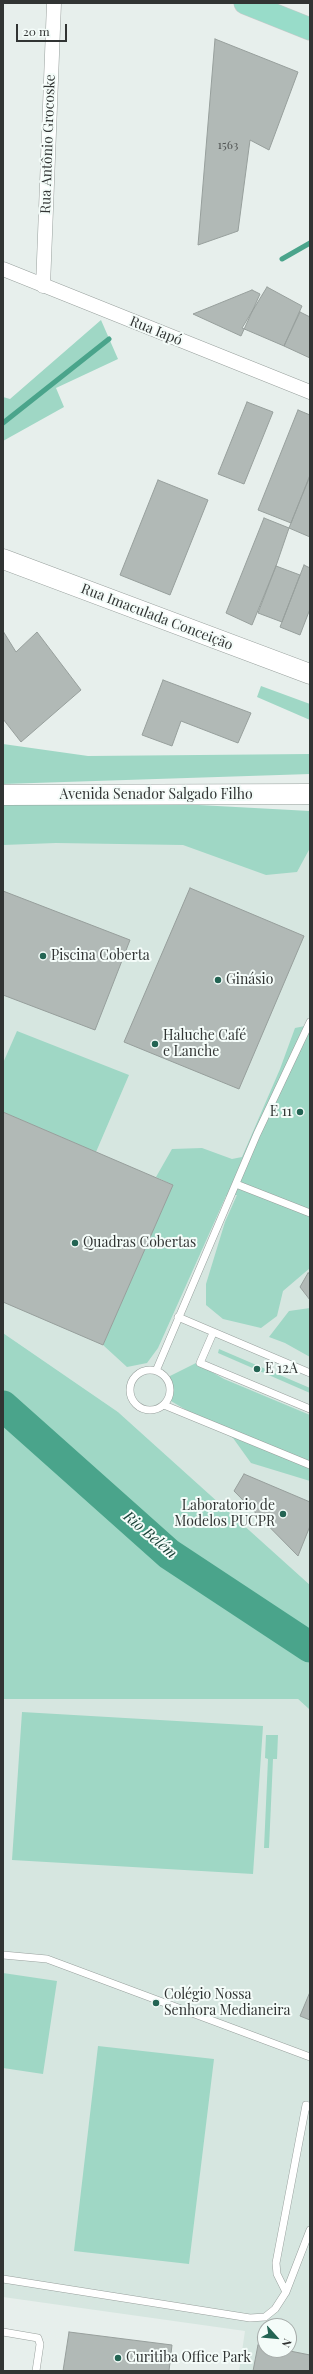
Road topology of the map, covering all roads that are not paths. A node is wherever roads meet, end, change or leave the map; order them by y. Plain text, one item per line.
1 (54, 3) edge
2 (245, 3) edge
3 (310, 30) edge
4 (3, 268) edge
5 (43, 286) junction
6 (310, 392) edge
7 (3, 559) edge
8 (310, 674) edge
9 (310, 794) edge
10 (3, 795) edge
11 (310, 1022) edge
12 (236, 1184) junction
13 (310, 1213) edge
14 (178, 1317) junction
15 (213, 1333) junction
16 (156, 1371) junction
17 (310, 1373) edge
18 (164, 1405) junction
19 (310, 1409) edge
20 (310, 1465) edge
21 (3, 1955) edge
22 (310, 2057) edge
23 (310, 2106) edge
24 (310, 2230) edge
25 (3, 2279) edge
26 (286, 2292) junction
27 (3, 2332) edge
28 (36, 2371) edge

1 - 5 street, Rua Antônio Grocoske
2 - 3 main road
4 - 5 street, Rua Iapó
5 - 6 street, Rua Iapó
7 - 8 main road, Rua Imaculada Conceição
9 - 10 main road, Avenida Senador Salgado Filho
11 - 12 lane
12 - 13 lane
12 - 14 lane
14 - 15 lane
14 - 16 lane
15 - 17 lane
15 - 19 lane
16 - 18 lane
16 - 18 lane
18 - 20 lane
21 - 22 lane
23 - 26 lane
24 - 26 lane
25 - 26 lane
27 - 28 lane

